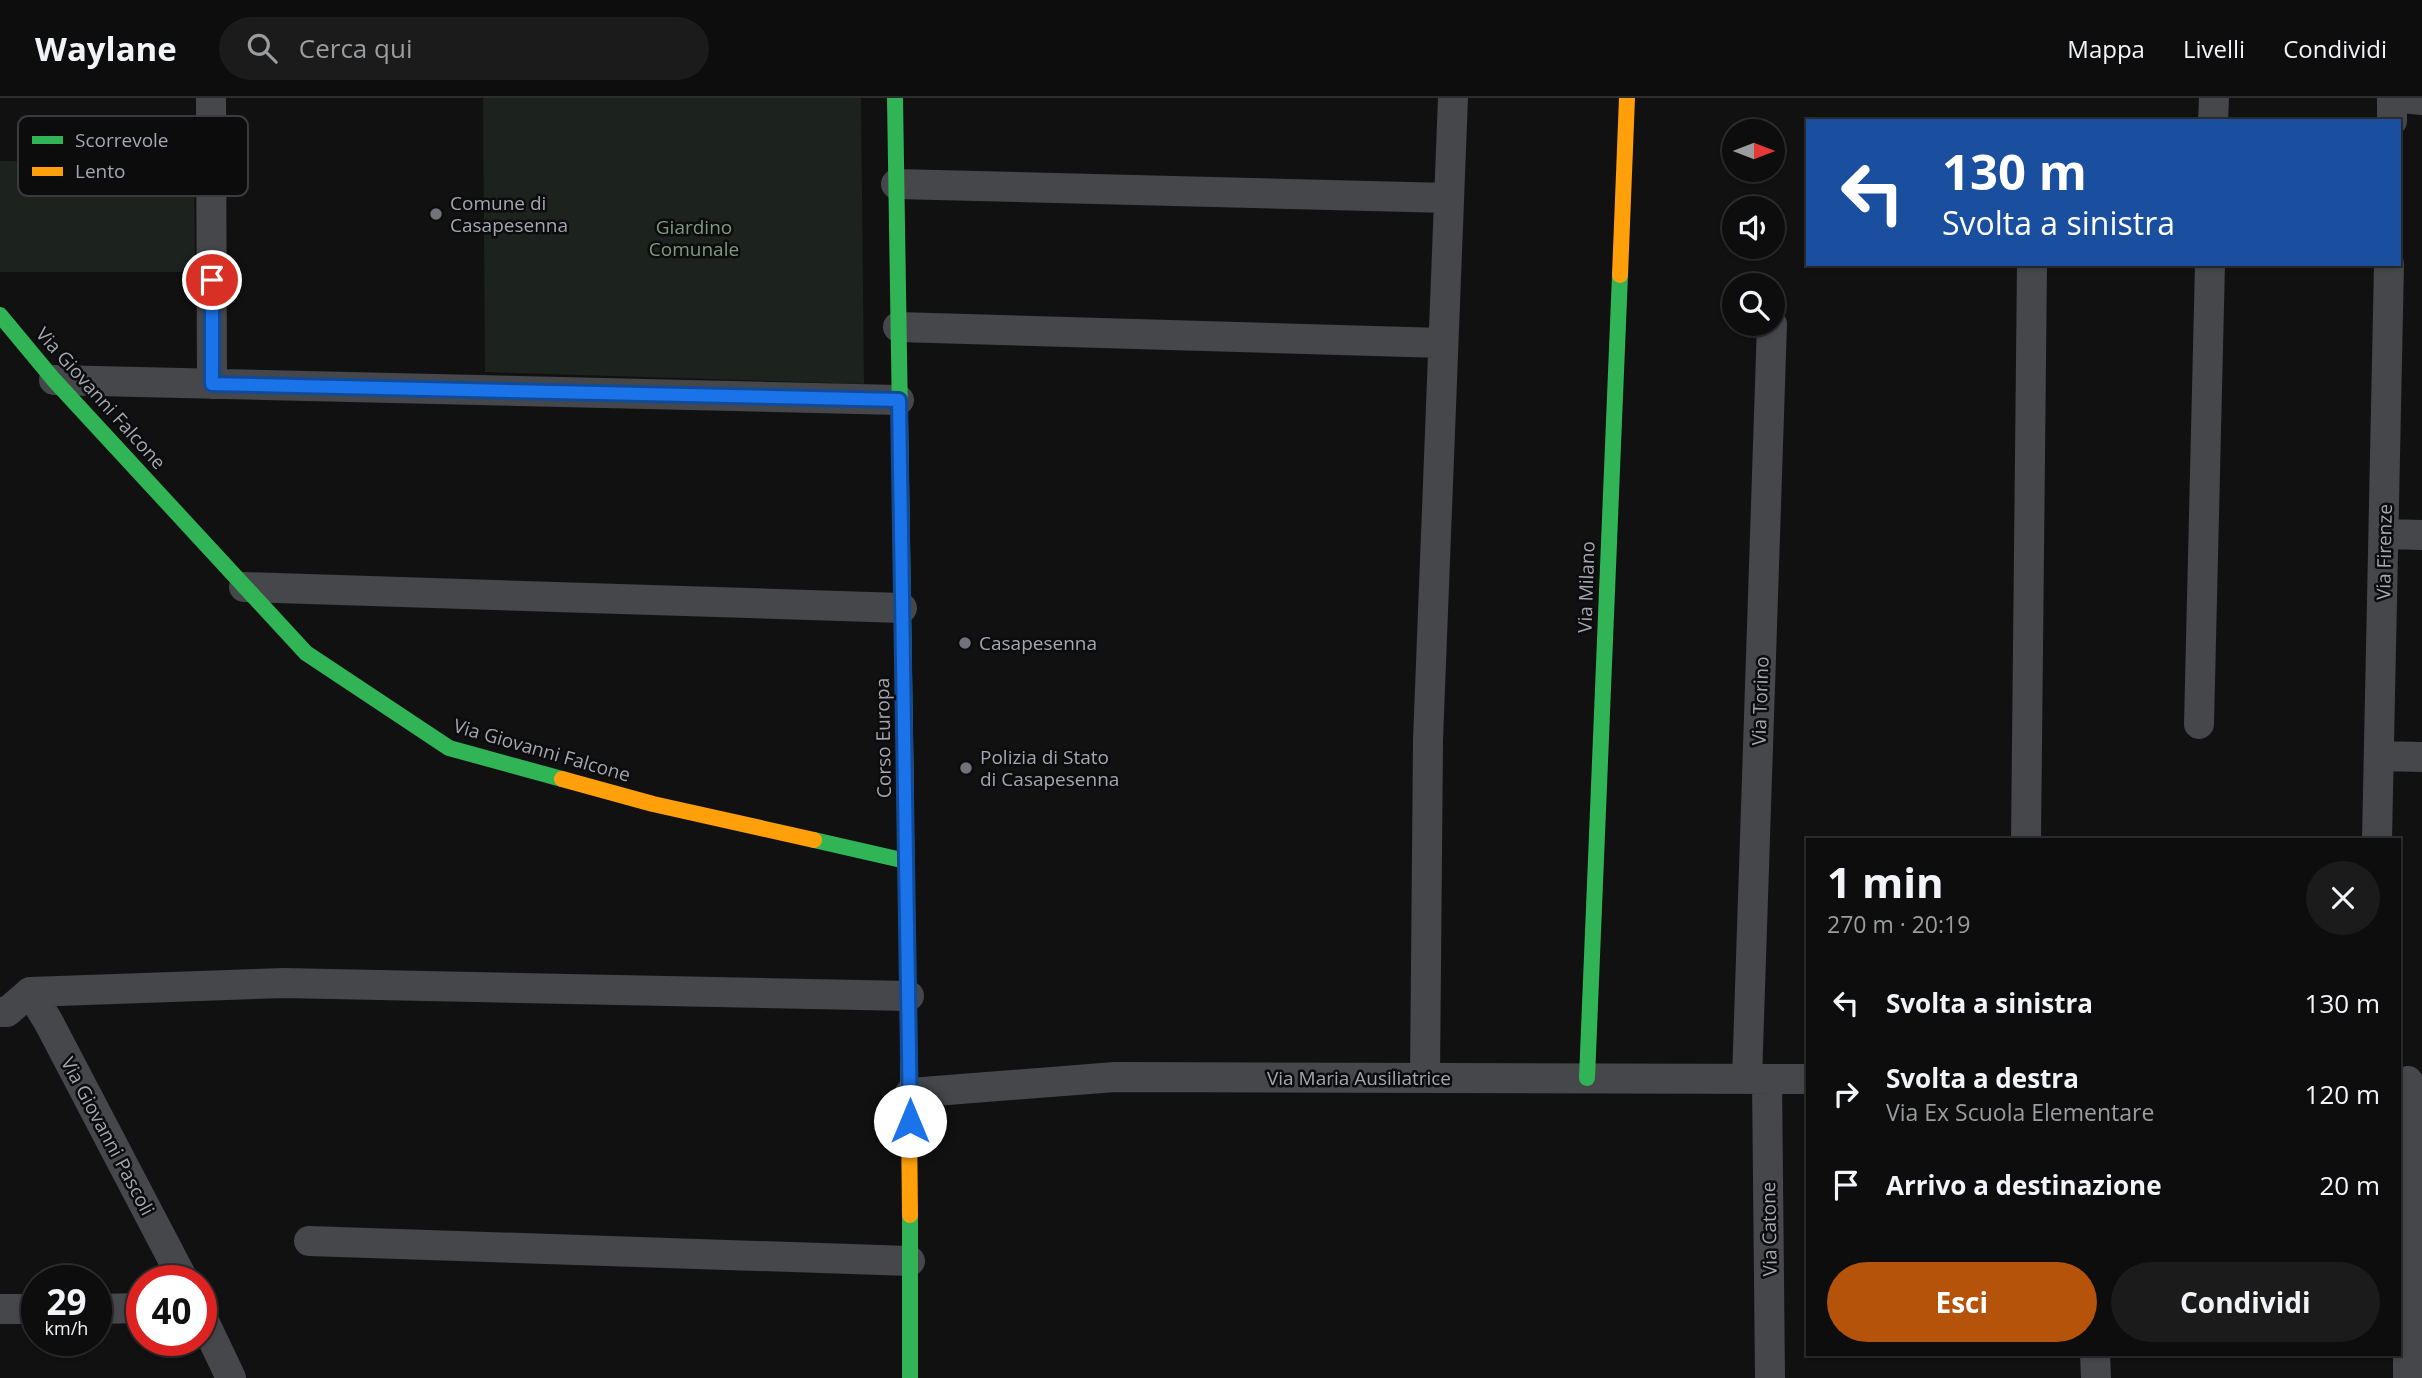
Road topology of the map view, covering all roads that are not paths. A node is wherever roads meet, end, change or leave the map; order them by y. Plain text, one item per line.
1 (211, 98) edge
2 (895, 98) edge
3 (1453, 98) edge
4 (1627, 98) edge
5 (2214, 98) edge
6 (2392, 98) edge
7 (2403, 98) edge
8 (2422, 100) edge
9 (211, 116) edge
10 (2213, 119) edge
11 (2392, 119) edge
12 (896, 184) junction
13 (211, 196) edge
14 (1449, 198) junction
15 (2032, 266) edge
16 (2210, 266) edge
17 (2389, 266) edge
18 (0, 315) edge
19 (898, 327) junction
20 (1772, 336) edge
21 (1443, 344) junction
22 (54, 380) junction
23 (212, 384) junction
24 (899, 400) junction
25 (2385, 534) junction
26 (2422, 536) edge
27 (244, 587) junction
28 (902, 608) junction
29 (2199, 724) dead end
30 (2379, 755) junction
31 (2422, 757) edge
32 (2026, 838) edge
33 (2377, 838) edge
34 (906, 861) junction
35 (30, 992) junction
36 (909, 996) junction
37 (0, 1012) edge
38 (1425, 1077) junction
39 (1587, 1078) junction
40 (1757, 1079) junction
41 (1806, 1079) edge
42 (2410, 1081) edge
43 (910, 1093) junction
44 (309, 1241) dead end
45 (910, 1261) junction
46 (176, 1265) edge
47 (0, 1309) edge
48 (21, 1309) edge
49 (217, 1349) edge
50 (2095, 1356) edge
51 (231, 1378) edge
52 (910, 1378) edge
53 (1770, 1378) edge
54 (2096, 1378) edge
55 (2408, 1378) edge

1 - 9 street
2 - 12 street, Corso Europa
3 - 14 street
4 - 39 street, Via Milano
5 - 10 street
6 - 11 street
7 - 8 street
12 - 14 street
12 - 19 street, Corso Europa
13 - 23 street
14 - 21 street
15 - 32 street
16 - 29 street
17 - 25 street, Via Firenze
18 - 22 street, Via Giovanni Falcone
19 - 21 street
19 - 24 street, Corso Europa
20 - 40 street, Via Torino
21 - 38 street
22 - 23 street
22 - 27 street, Via Giovanni Falcone
23 - 24 street
24 - 28 street, Corso Europa
25 - 26 street
25 - 30 street, Via Firenze
27 - 28 street
27 - 34 street, Via Giovanni Falcone
28 - 34 street, Corso Europa
30 - 31 street
30 - 33 street, Via Firenze
34 - 36 street, Corso Europa
35 - 36 street
35 - 37 street
35 - 46 street, Via Giovanni Pascoli
36 - 43 street, Corso Europa
38 - 39 street, Via Maria Ausiliatrice
38 - 43 street, Via Maria Ausiliatrice
39 - 40 street, Via Maria Ausiliatrice
40 - 41 street, Via Maria Ausiliatrice
40 - 53 street, Via Catone
42 - 55 street
43 - 45 street, Corso Europa
44 - 45 street
45 - 52 street, Corso Europa
47 - 48 street
49 - 51 street
50 - 54 street

